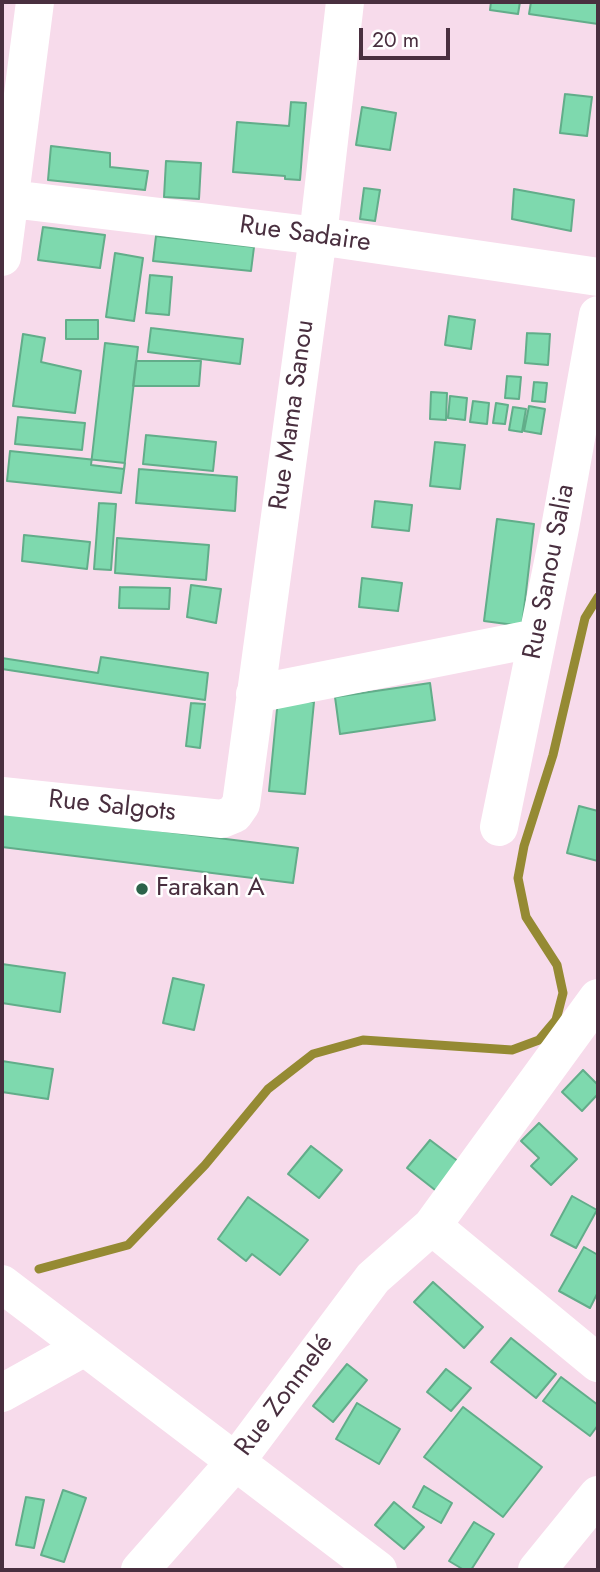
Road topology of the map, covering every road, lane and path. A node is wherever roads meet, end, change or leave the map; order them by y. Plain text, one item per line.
1 (35, 2) edge
2 (345, 2) edge
3 (11, 199) junction
4 (318, 236) junction
5 (3, 245) edge
6 (598, 277) edge
7 (598, 316) edge
8 (537, 638) junction
9 (255, 694) junction
10 (2, 796) edge
11 (222, 819) joint
12 (499, 827) dead end
13 (598, 998) edge
14 (432, 1226) junction
15 (2, 1284) edge
16 (83, 1348) junction
17 (598, 1363) edge
18 (2, 1393) edge
19 (236, 1461) junction
20 (598, 1495) edge
21 (140, 1570) edge
22 (378, 1570) edge
23 (537, 1570) edge

1 - 3 street
2 - 4 street, Rue Mama Sanou
3 - 4 street, Rue Sadaire
3 - 5 street
4 - 6 street, Rue Sadaire
4 - 9 street, Rue Mama Sanou
7 - 8 street, Rue Sanou Salia
8 - 9 street
8 - 12 street, Rue Sanou Salia
9 - 11 street, Rue Mama Sanou
10 - 11 street, Rue Salgots
13 - 14 street, Rue Zonmelé
14 - 17 street
14 - 19 street, Rue Zonmelé
15 - 16 street
16 - 18 street
16 - 19 street
19 - 21 street, Rue Zonmelé
19 - 22 street
20 - 23 street

